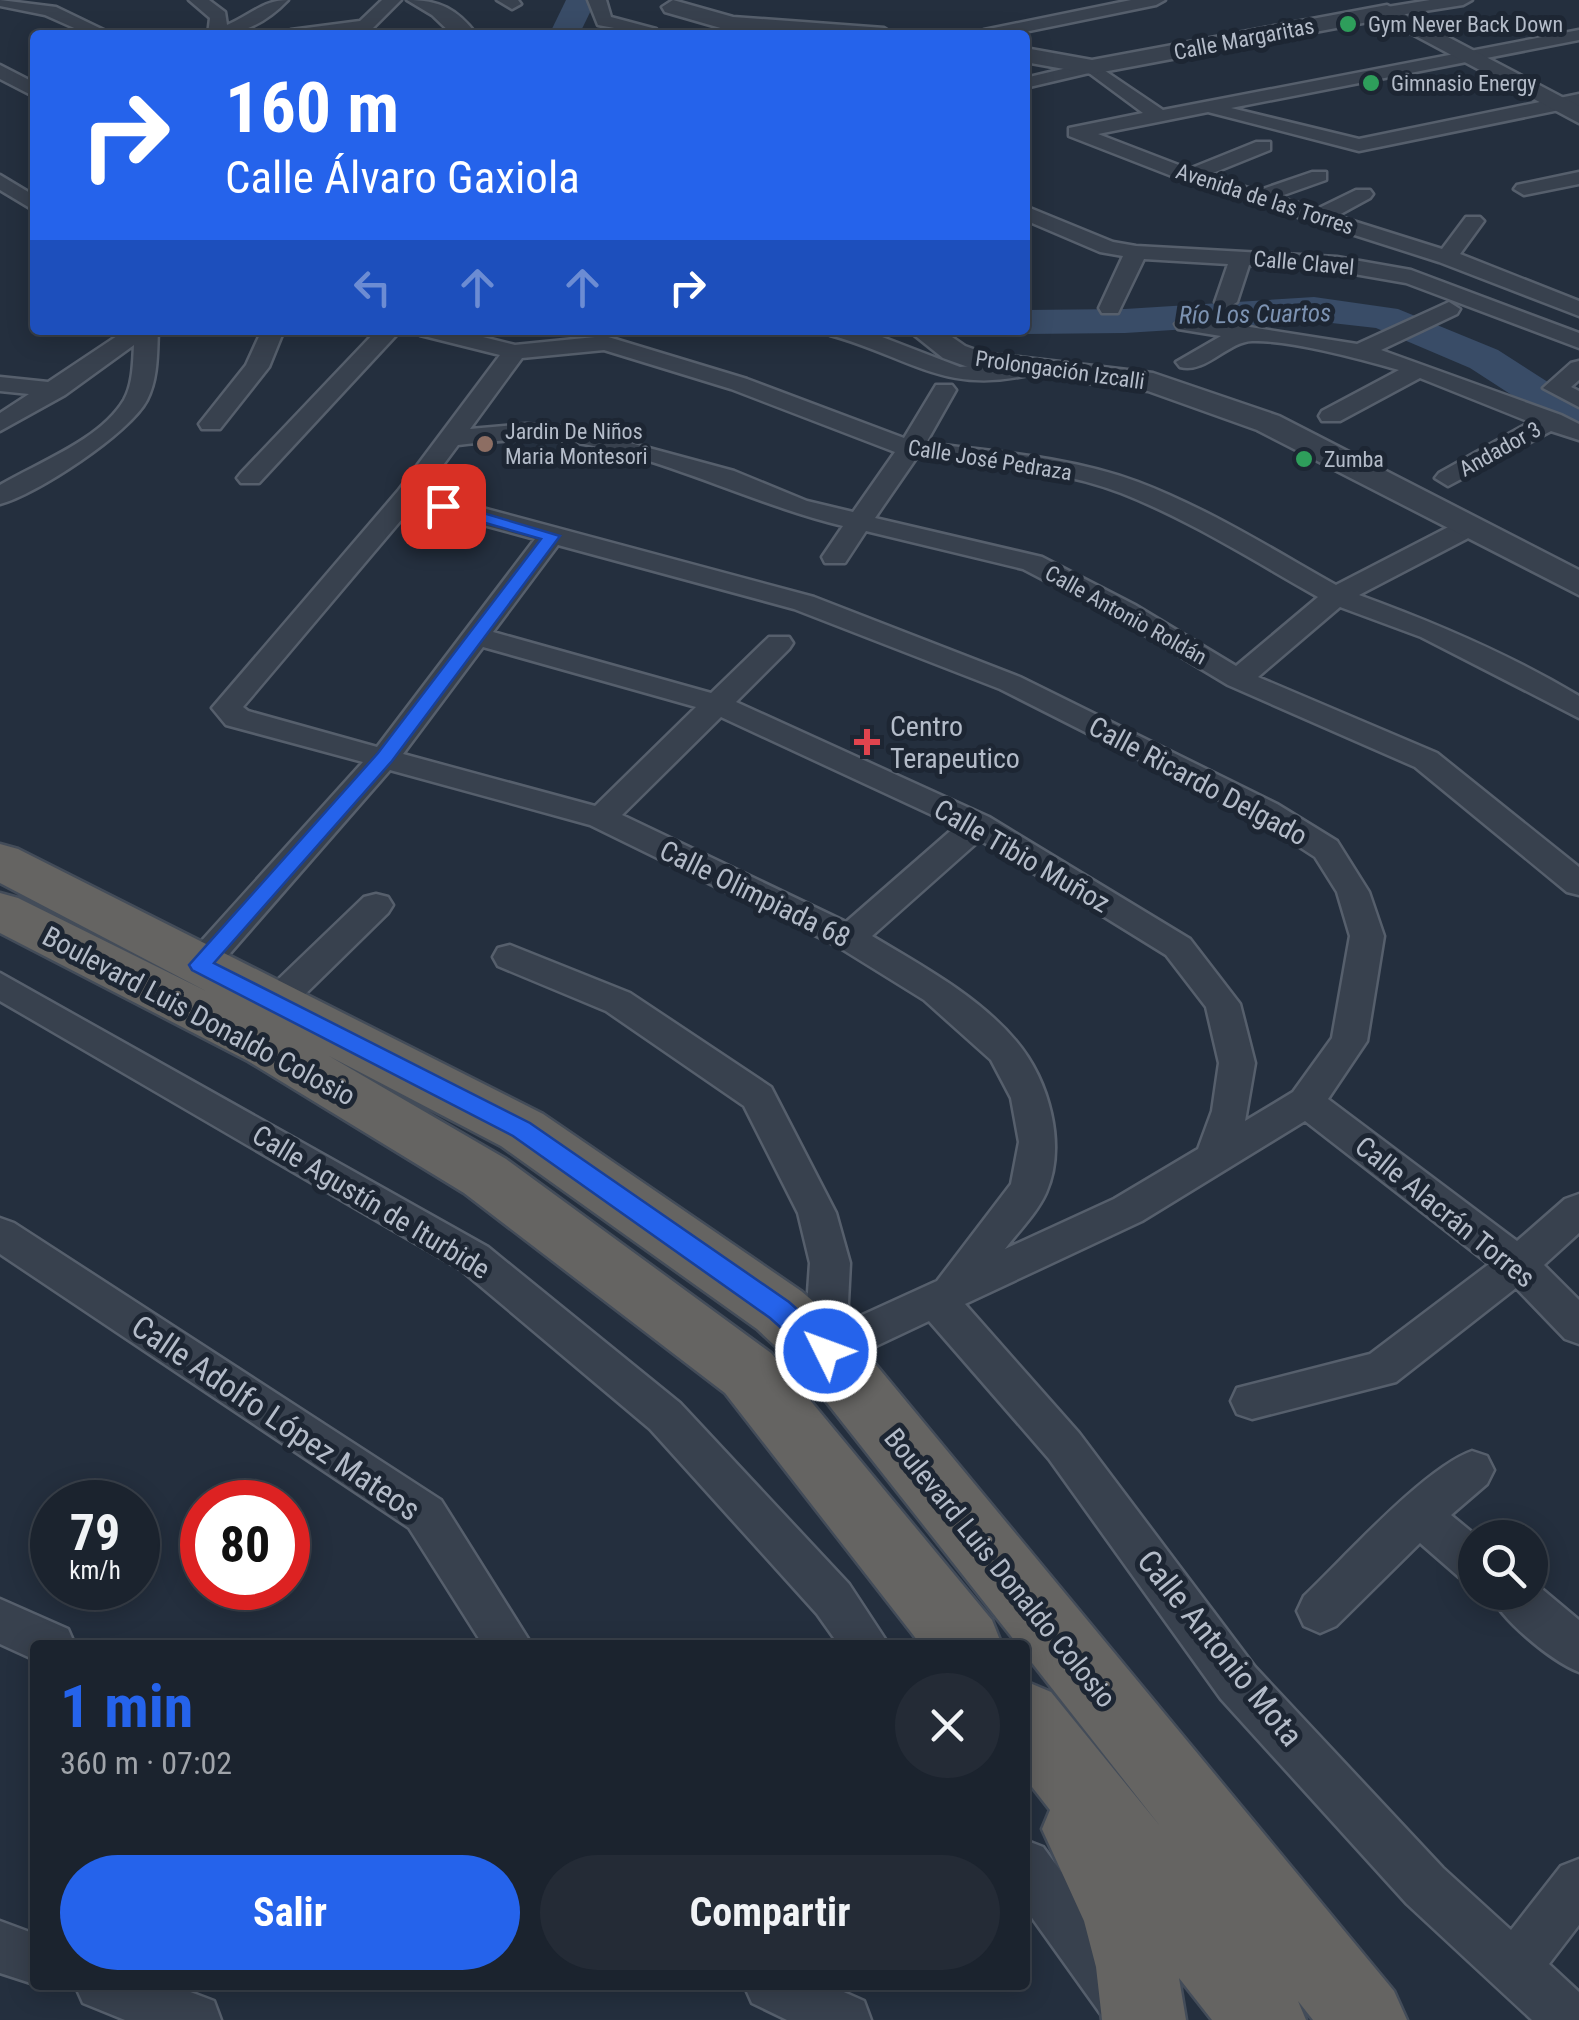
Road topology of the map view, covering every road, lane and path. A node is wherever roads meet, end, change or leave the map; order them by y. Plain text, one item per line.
1 (198, 0) edge
2 (279, 0) edge
3 (392, 0) edge
4 (418, 0) edge
5 (598, 0) edge
6 (1156, 0) edge
7 (1463, 0) edge
8 (0, 1) edge
9 (677, 4) edge
10 (1388, 12) junction
11 (93, 30) edge
12 (218, 30) edge
13 (229, 30) edge
14 (368, 30) edge
15 (461, 30) edge
16 (638, 30) edge
17 (647, 30) edge
18 (802, 30) edge
19 (1009, 30) edge
20 (1579, 35) edge
21 (1036, 56) edge
22 (1468, 56) junction
23 (1092, 67) junction
24 (0, 71) edge
25 (1030, 83) edge
26 (30, 88) edge
27 (1206, 107) junction
28 (1572, 107) edge
29 (1158, 115) junction
30 (1263, 146) dead end
31 (1189, 176) junction
32 (1319, 176) dead end
33 (1579, 178) edge
34 (0, 181) edge
35 (1548, 184) junction
36 (1524, 188) dead end
37 (1363, 194) dead end
38 (1259, 197) junction
39 (30, 202) edge
40 (1579, 203) edge
41 (1030, 214) edge
42 (1320, 216) junction
43 (1473, 220) dead end
44 (1136, 252) junction
45 (1241, 258) junction
46 (1447, 258) junction
47 (1226, 302) dead end
48 (1110, 308) dead end
49 (1579, 309) edge
50 (1441, 312) dead end
51 (1186, 324) dead end
52 (1246, 333) junction
53 (137, 335) edge
54 (144, 335) edge
55 (271, 335) edge
56 (385, 335) edge
57 (448, 335) edge
58 (861, 335) edge
59 (930, 335) edge
60 (1579, 341) edge
61 (1360, 350) junction
62 (515, 352) junction
63 (1188, 362) dead end
64 (1579, 368) edge
65 (1024, 369) junction
66 (1418, 369) junction
67 (0, 384) edge
68 (56, 390) junction
69 (944, 390) dead end
70 (1579, 400) edge
71 (1330, 416) dead end
72 (1552, 420) junction
73 (0, 424) edge
74 (211, 424) dead end
75 (1579, 433) edge
76 (448, 438) junction
77 (910, 449) junction
78 (250, 478) dead end
79 (1448, 478) dead end
80 (0, 496) edge
81 (407, 496) junction
82 (861, 524) junction
83 (1467, 528) junction
84 (551, 536) junction
85 (836, 558) dead end
86 (1579, 584) edge
87 (1336, 596) junction
88 (476, 636) junction
89 (780, 644) dead end
90 (1238, 678) junction
91 (715, 703) junction
92 (1579, 709) edge
93 (385, 757) junction
94 (600, 818) junction
95 (978, 824) junction
96 (0, 861) edge
97 (1579, 884) edge
98 (376, 904) dead end
99 (0, 911) edge
100 (850, 938) junction
101 (510, 957) dead end
102 (200, 965) junction
103 (4, 993) edge
104 (276, 1002) junction
105 (1306, 1102) junction
106 (1214, 1158) junction
107 (1579, 1210) edge
108 (0, 1234) edge
109 (1518, 1264) junction
110 (942, 1294) junction
111 (1579, 1327) edge
112 (826, 1351) junction
113 (1252, 1401) dead end
114 (1472, 1470) dead end
115 (1418, 1515) junction
116 (1458, 1548) edge
117 (1532, 1610) edge
118 (1320, 1611) dead end
119 (0, 1621) edge
120 (41, 1640) edge
121 (506, 1640) edge
122 (862, 1640) edge
123 (962, 1640) edge
124 (1579, 1650) edge
125 (1030, 1728) edge
126 (1030, 1731) edge
127 (1030, 1872) edge
128 (1579, 1884) edge
129 (0, 1947) edge
130 (30, 1958) edge
131 (1512, 1969) junction
132 (115, 1990) edge
133 (781, 1990) edge
134 (195, 2020) edge
135 (845, 2020) edge
136 (1141, 2020) edge
137 (1264, 2020) edge
138 (1365, 2020) edge
139 (1571, 2020) edge

1 - 12 street
2 - 13 street
3 - 14 street
4 - 15 street
5 - 16 street
6 - 19 street
7 - 10 street, Calle Margaritas
8 - 11 street
9 - 17 street
9 - 18 street
10 - 22 street
10 - 23 street, Calle Margaritas
20 - 22 street, Avenida de las Torres
21 - 23 street, Calle Margaritas
22 - 27 street, Avenida de las Torres
22 - 28 street
23 - 25 street
23 - 29 street
24 - 26 street
27 - 28 street
27 - 29 street, Avenida de las Torres
29 - 31 street, Avenida de las Torres
30 - 31 street
31 - 38 street, Avenida de las Torres
32 - 38 street
33 - 35 street
34 - 39 street
35 - 36 street
35 - 40 street
37 - 42 street
38 - 42 street, Avenida de las Torres
41 - 44 street, Calle Clavel
42 - 46 street, Avenida de las Torres
43 - 46 street
44 - 45 street, Calle Clavel
44 - 48 street
45 - 47 street
45 - 60 street, Calle Clavel
46 - 49 street, Avenida de las Torres
50 - 61 street
51 - 52 street
52 - 61 street
52 - 63 street
53 - 68 street
54 - 80 street
55 - 74 street
56 - 78 street
57 - 62 street, Calle José Pedraza
58 - 65 street
59 - 65 street, Prolongación Izcalli
61 - 66 street
62 - 76 street
62 - 77 street, Calle José Pedraza
64 - 70 street
65 - 83 street, Prolongación Izcalli
66 - 71 street
66 - 72 street
67 - 68 street
68 - 73 street
69 - 77 street
72 - 75 street
72 - 79 street, Andador 3
76 - 81 street
76 - 82 street, Calle Antonio Roldán
77 - 82 street
77 - 87 street, Calle José Pedraza
81 - 84 street, Calle Ricardo Delgado
81 - 93 street, Calle Olimpiada 68
82 - 85 street
82 - 90 street, Calle Antonio Roldán
83 - 86 street, Prolongación Izcalli
83 - 87 street
84 - 88 street
84 - 105 street, Calle Ricardo Delgado
87 - 90 street
87 - 92 street, Calle José Pedraza
88 - 91 street, Calle Tibio Muñoz
88 - 93 street
89 - 91 street
90 - 97 street, Calle Antonio Roldán
91 - 94 street
91 - 95 street, Calle Tibio Muñoz
93 - 94 street, Calle Olimpiada 68
93 - 102 street
94 - 100 street, Calle Olimpiada 68
95 - 100 street
95 - 106 street, Calle Tibio Muñoz
96 - 102 highway, Boulevard Luis Donaldo Colosio
98 - 104 street
99 - 123 highway, Boulevard Luis Donaldo Colosio
100 - 110 street, Calle Olimpiada 68
101 - 112 street
102 - 104 highway, Boulevard Luis Donaldo Colosio
103 - 122 street, Calle Agustín de Iturbide
104 - 112 highway, Boulevard Luis Donaldo Colosio
105 - 106 street, Calle Ricardo Delgado
105 - 109 street, Calle Alacrán Torres
106 - 110 street, Calle Ricardo Delgado
107 - 109 street
108 - 121 street, Calle Adolfo López Mateos
109 - 111 street, Calle Alacrán Torres
109 - 113 street
110 - 112 street, Calle Ricardo Delgado
110 - 131 street, Calle Antonio Mota
112 - 138 highway, Boulevard Luis Donaldo Colosio
114 - 115 street
115 - 116 street
115 - 118 street
117 - 124 street
119 - 120 street
125 - 137 highway
126 - 136 highway
127 - 136 street
128 - 131 street
129 - 130 street
131 - 139 street, Calle Antonio Mota
132 - 134 street
133 - 135 street

